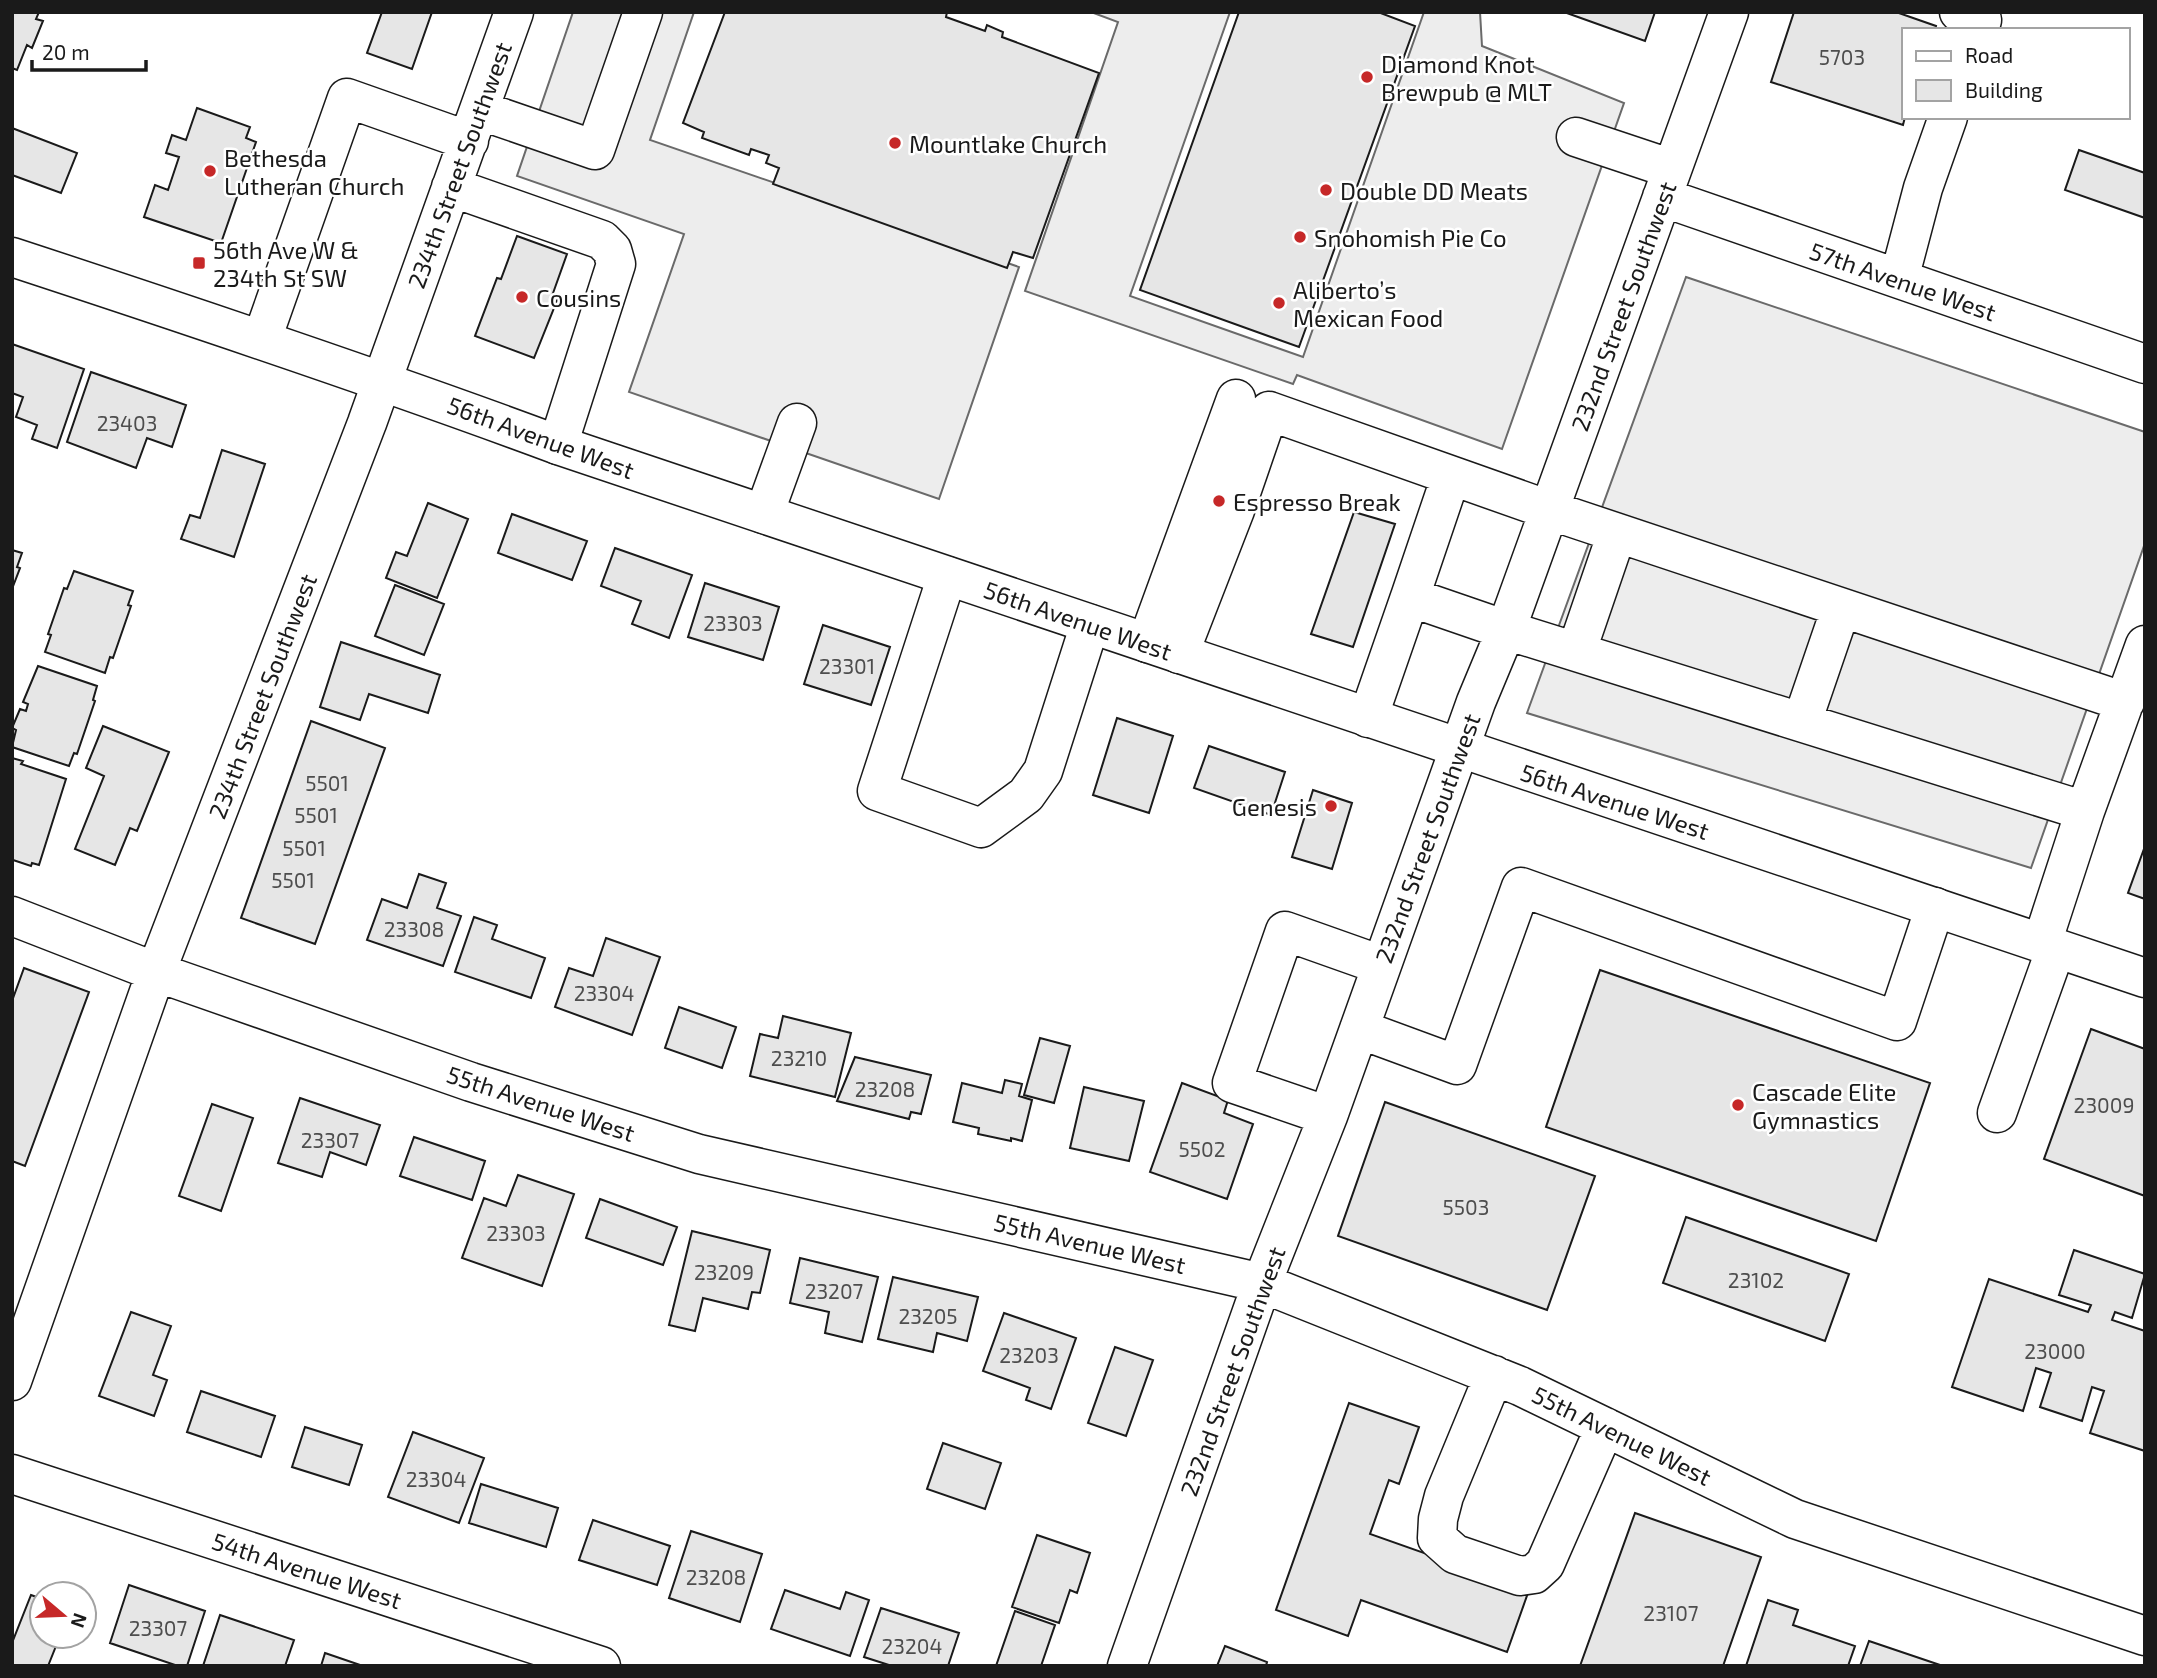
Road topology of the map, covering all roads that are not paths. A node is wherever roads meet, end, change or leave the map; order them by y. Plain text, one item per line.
1 (514, 12) edge
2 (643, 12) edge
3 (1729, 12) edge
4 (1959, 12) edge
5 (1980, 28) edge
6 (1947, 119) edge
7 (474, 125) junction
8 (1576, 136) dead end
9 (1667, 183) junction
10 (451, 187) junction
11 (12, 257) edge
12 (1899, 279) junction
13 (262, 339) junction
14 (2145, 364) edge
15 (382, 380) junction
16 (797, 423) dead end
17 (558, 445) junction
18 (1451, 476) junction
19 (1549, 510) junction
20 (764, 514) junction
21 (1617, 533) junction
22 (947, 576) junction
23 (1410, 597) junction
24 (1842, 608) junction
25 (1090, 624) junction
26 (1506, 630) junction
27 (2145, 645) edge
28 (1163, 649) junction
29 (1577, 650) junction
30 (2125, 702) junction
31 (1368, 718) junction
32 (1802, 722) junction
33 (1460, 749) junction
34 (2085, 811) junction
35 (1935, 907) junction
36 (12, 916) edge
37 (2049, 945) junction
38 (1381, 965) junction
39 (156, 972) junction
40 (2145, 978) edge
41 (1359, 1029) junction
42 (1997, 1113) dead end
43 (1328, 1115) junction
44 (1262, 1283) junction
45 (1493, 1375) junction
46 (12, 1381) edge
47 (1605, 1427) junction
48 (12, 1474) edge
49 (2145, 1636) edge
50 (601, 1666) edge
51 (1127, 1666) edge

1 - 7 street, 234th Street Southwest
2 - 7 street
3 - 9 street, 232nd Street Southwest
4 - 5 street
6 - 12 street
7 - 10 street, 234th Street Southwest
7 - 13 street
8 - 9 street, 57th Avenue West
9 - 12 street, 57th Avenue West
9 - 19 street, 232nd Street Southwest
10 - 15 street, 234th Street Southwest
10 - 17 street
11 - 13 street, 56th Avenue West
12 - 14 street, 57th Avenue West
13 - 15 street, 56th Avenue West
15 - 17 street, 56th Avenue West
15 - 39 street, 234th Street Southwest
16 - 20 street
17 - 20 street, 56th Avenue West
18 - 19 street
18 - 23 street
18 - 28 street
19 - 21 street
19 - 26 street, 232nd Street Southwest
20 - 22 street, 56th Avenue West
21 - 24 street
21 - 29 street
22 - 25 street, 56th Avenue West
22 - 25 street
23 - 26 street
23 - 31 street
24 - 30 street
24 - 32 street
25 - 28 street, 56th Avenue West
26 - 29 street
26 - 33 street, 232nd Street Southwest
27 - 30 street
28 - 31 street, 56th Avenue West
29 - 32 street
30 - 34 street
31 - 33 street, 56th Avenue West
32 - 34 street
33 - 35 street, 56th Avenue West
33 - 38 street, 232nd Street Southwest
34 - 37 street
35 - 37 street, 56th Avenue West
35 - 41 street
36 - 39 street, 55th Avenue West
37 - 40 street, 56th Avenue West
37 - 42 street
38 - 41 street, 232nd Street Southwest
38 - 43 street
39 - 44 street, 55th Avenue West
39 - 46 street, 234th Street Southwest
41 - 43 street, 232nd Street Southwest
43 - 44 street, 232nd Street Southwest
44 - 45 street, 55th Avenue West
44 - 51 street, 232nd Street Southwest
45 - 47 street, 55th Avenue West
45 - 47 street
47 - 49 street, 55th Avenue West
48 - 50 street, 54th Avenue West

